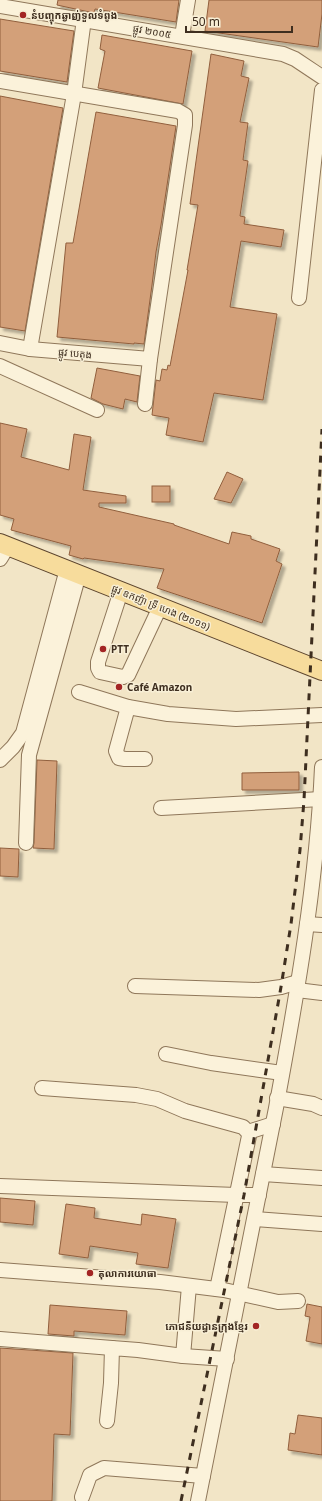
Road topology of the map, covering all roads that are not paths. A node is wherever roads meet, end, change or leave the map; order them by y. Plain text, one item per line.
1 (188, 0) edge
2 (0, 6) edge
3 (84, 19) junction
4 (182, 36) junction
5 (322, 77) edge
6 (0, 81) edge
7 (322, 90) edge
8 (74, 94) junction
9 (299, 298) dead end
10 (0, 343) edge
11 (30, 349) junction
12 (150, 359) junction
13 (0, 366) edge
14 (145, 404) dead end
15 (97, 410) dead end
16 (3, 549) edge
17 (73, 572) junction
18 (121, 591) junction
19 (160, 607) junction
20 (322, 671) edge
21 (79, 692) dead end
22 (128, 707) junction
23 (322, 715) edge
24 (145, 759) dead end
25 (0, 760) edge
26 (322, 767) edge
27 (321, 799) junction
28 (160, 808) dead end
29 (26, 843) dead end
30 (317, 880) edge
31 (307, 924) junction
32 (322, 925) edge
33 (135, 986) dead end
34 (298, 986) junction
35 (322, 993) edge
36 (166, 1054) dead end
37 (282, 1073) junction
38 (42, 1088) dead end
39 (278, 1098) junction
40 (322, 1108) edge
41 (273, 1124) junction
42 (248, 1132) junction
43 (263, 1174) junction
44 (322, 1178) edge
45 (0, 1186) edge
46 (236, 1195) junction
47 (259, 1195) junction
48 (255, 1219) junction
49 (322, 1224) edge
50 (0, 1270) edge
51 (189, 1286) junction
52 (217, 1289) junction
53 (240, 1293) junction
54 (298, 1301) dead end
55 (0, 1338) edge
56 (112, 1348) junction
57 (182, 1356) junction
58 (226, 1359) junction
59 (107, 1420) dead end
60 (203, 1476) junction
61 (82, 1497) dead end
62 (198, 1501) edge

1 - 4 street
2 - 3 street, ផ្លូវ ២០០៥
3 - 4 street, ផ្លូវ ២០០៥
3 - 8 street
4 - 5 street, ផ្លូវ ២០០៥
6 - 8 street
7 - 9 street
8 - 11 street
8 - 12 street
10 - 11 street, ផ្លូវ បេតុង
11 - 12 street, ផ្លូវ បេតុង
12 - 14 street
13 - 15 street
16 - 17 main road, ផ្លូវ ឧកញ៉ា ទ្រី ហេង (២០១១)
17 - 18 main road, ផ្លូវ ឧកញ៉ា ទ្រី ហេង (២០១១)
17 - 25 street
17 - 29 street
18 - 19 main road, ផ្លូវ ឧកញ៉ា ទ្រី ហេង (២០១១)
18 - 19 street
19 - 20 main road, ផ្លូវ ឧកញ៉ា ទ្រី ហេង (២០១១)
21 - 22 street
22 - 23 street
22 - 24 street
26 - 27 street
27 - 28 street
27 - 30 street
30 - 31 street
31 - 32 street
31 - 34 street
33 - 34 street
34 - 35 street
34 - 37 street
36 - 37 street
37 - 39 street
38 - 42 street
39 - 40 street
39 - 41 street
41 - 42 street
41 - 43 street
42 - 46 street
43 - 44 street
43 - 47 street
45 - 46 street
46 - 47 street
46 - 52 street
47 - 48 street
48 - 49 street
48 - 53 street
50 - 51 street
51 - 52 street
51 - 57 street
52 - 53 street
53 - 54 street
53 - 58 street
55 - 56 street
56 - 57 street
56 - 59 street
57 - 58 street
58 - 60 street
60 - 61 street
60 - 62 street

